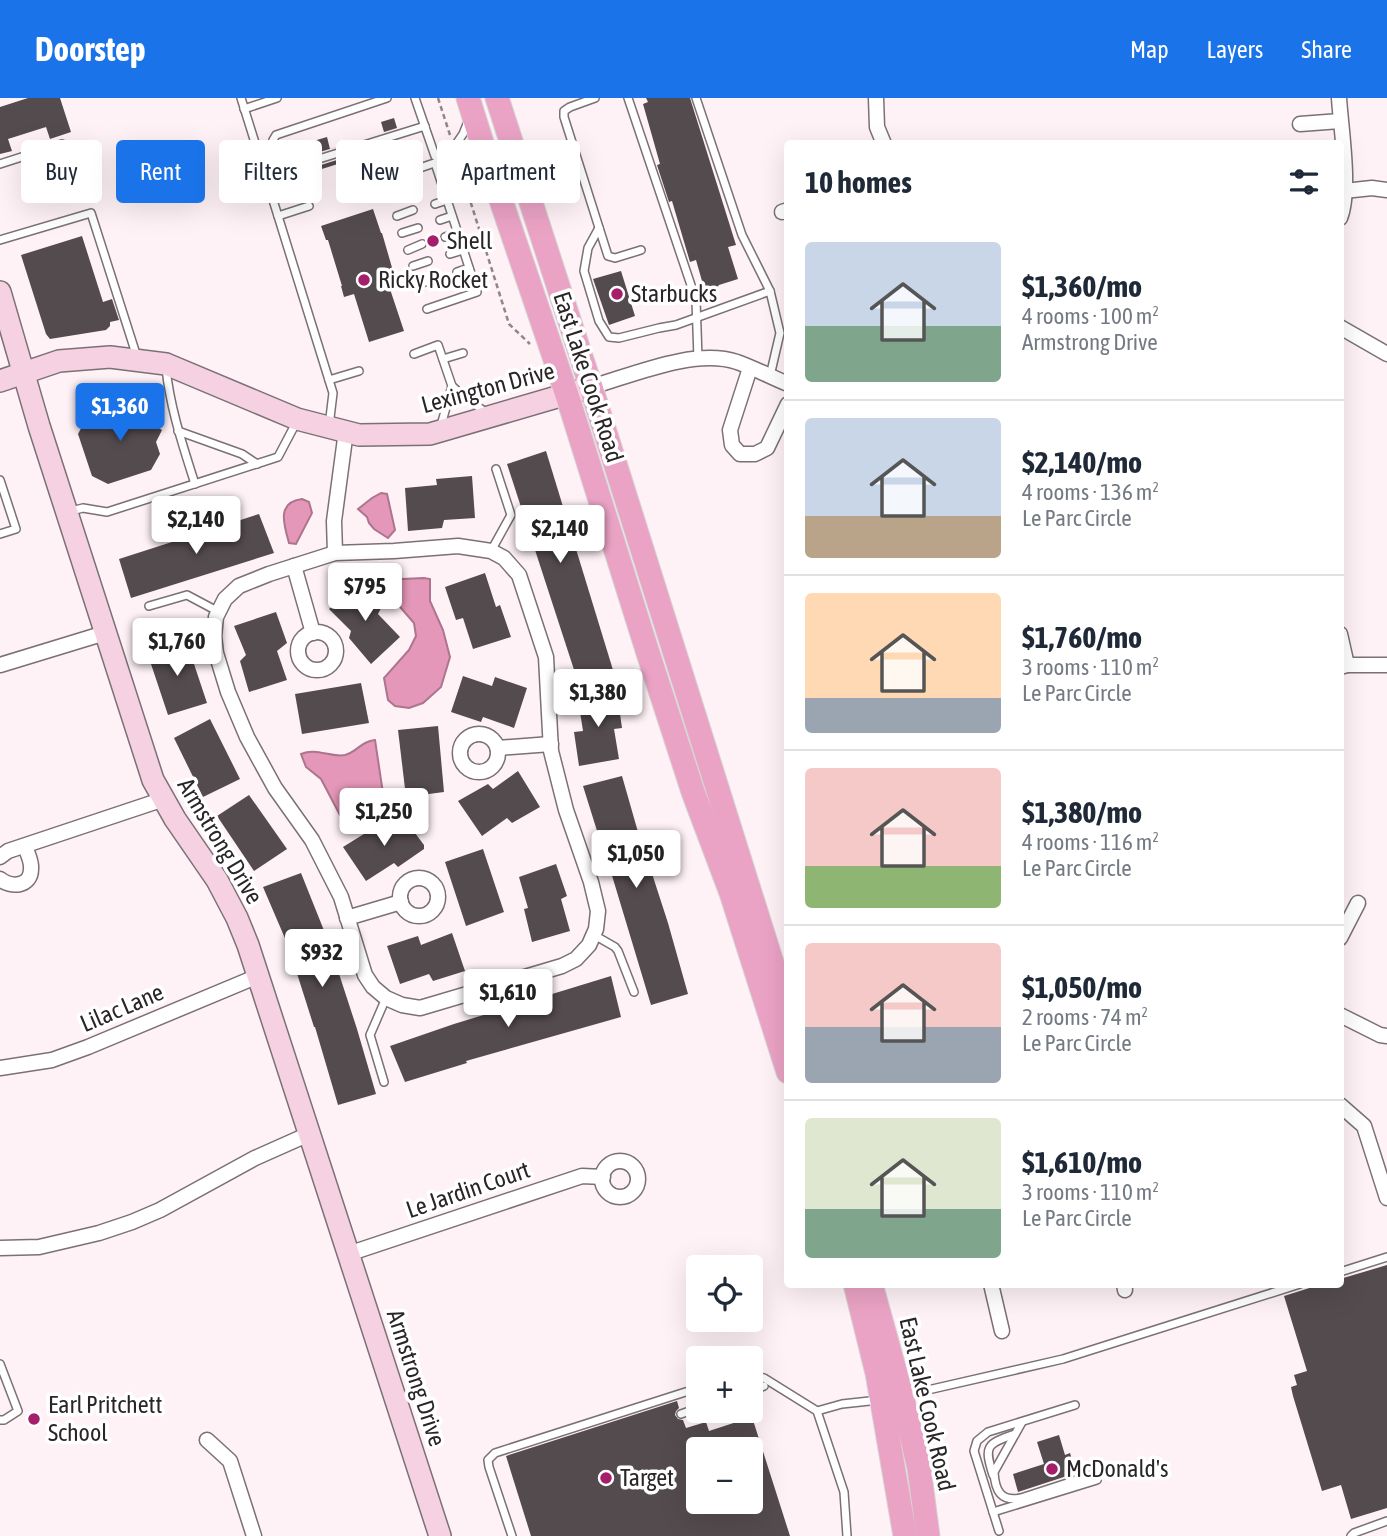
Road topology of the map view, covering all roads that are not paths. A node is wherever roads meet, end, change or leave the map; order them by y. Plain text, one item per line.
1 (241, 98) edge
2 (277, 98) edge
3 (387, 98) edge
4 (415, 98) edge
5 (497, 98) edge
6 (595, 98) edge
7 (628, 98) edge
8 (696, 98) edge
9 (876, 98) edge
10 (1339, 98) edge
11 (264, 100) edge
12 (470, 105) edge
13 (244, 109) junction
14 (1340, 121) junction
15 (1300, 124) dead end
16 (425, 126) junction
17 (254, 140) edge
18 (275, 140) edge
19 (459, 140) edge
20 (481, 140) edge
21 (882, 140) edge
22 (1341, 140) edge
23 (21, 157) edge
24 (322, 158) edge
25 (437, 158) edge
26 (0, 164) edge
27 (1344, 177) edge
28 (1387, 190) edge
29 (1345, 191) junction
30 (1344, 202) edge
31 (274, 203) edge
32 (438, 203) edge
33 (448, 203) edge
34 (502, 203) edge
35 (435, 204) dead end
36 (309, 206) dead end
37 (413, 210) dead end
38 (278, 216) junction
39 (397, 216) dead end
40 (452, 216) junction
41 (440, 220) dead end
42 (418, 228) dead end
43 (599, 228) junction
44 (402, 233) dead end
45 (457, 233) junction
46 (445, 237) dead end
47 (0, 240) edge
48 (422, 244) dead end
49 (408, 250) dead end
50 (463, 250) junction
51 (641, 250) dead end
52 (450, 254) dead end
53 (428, 261) dead end
54 (413, 265) dead end
55 (469, 268) junction
56 (457, 272) dead end
57 (434, 279) dead end
58 (419, 284) dead end
59 (770, 291) junction
60 (0, 292) edge
61 (427, 309) dead end
62 (697, 317) junction
63 (1344, 329) edge
64 (463, 353) dead end
65 (415, 354) dead end
66 (1387, 354) edge
67 (443, 359) junction
68 (698, 359) junction
69 (138, 361) junction
70 (166, 364) junction
71 (750, 368) junction
72 (359, 371) dead end
73 (24, 373) junction
74 (770, 376) junction
75 (329, 380) junction
76 (0, 381) edge
77 (784, 382) edge
78 (452, 386) junction
79 (592, 387) junction
80 (567, 395) junction
81 (784, 412) edge
82 (491, 417) junction
83 (298, 419) junction
84 (338, 429) junction
85 (178, 431) junction
86 (439, 431) junction
87 (257, 464) junction
88 (496, 469) dead end
89 (0, 480) edge
90 (195, 484) junction
91 (66, 512) junction
92 (0, 534) edge
93 (491, 551) junction
94 (335, 552) junction
95 (294, 566) junction
96 (149, 606) dead end
97 (219, 612) junction
98 (105, 633) junction
99 (313, 633) dead end
100 (0, 665) edge
101 (1387, 665) edge
102 (1344, 666) edge
103 (551, 744) junction
104 (498, 748) dead end
105 (164, 799) junction
106 (25, 846) junction
107 (0, 857) edge
108 (0, 879) edge
109 (401, 902) dead end
110 (1358, 903) dead end
111 (347, 918) junction
112 (1344, 930) edge
113 (594, 935) junction
114 (258, 976) junction
115 (634, 992) dead end
116 (386, 998) junction
117 (784, 1000) edge
118 (1344, 1017) edge
119 (1387, 1036) edge
120 (784, 1059) edge
121 (0, 1068) edge
122 (384, 1082) dead end
123 (1344, 1108) edge
124 (309, 1134) junction
125 (603, 1177) dead end
126 (1387, 1198) edge
127 (0, 1248) edge
128 (348, 1254) junction
129 (1387, 1257) edge
130 (1344, 1271) edge
131 (856, 1288) edge
132 (872, 1288) edge
133 (991, 1288) edge
134 (1287, 1288) edge
135 (1002, 1331) dead end
136 (0, 1364) edge
137 (763, 1378) edge
138 (686, 1392) edge
139 (892, 1398) junction
140 (1076, 1405) dead end
141 (817, 1411) junction
142 (686, 1412) edge
143 (681, 1413) dead end
144 (0, 1420) edge
145 (1023, 1421) junction
146 (1016, 1434) junction
147 (207, 1440) dead end
148 (994, 1481) junction
149 (993, 1512) junction
150 (1387, 1521) edge
151 (999, 1531) dead end
152 (254, 1536) edge
153 (440, 1536) edge
154 (512, 1536) edge
155 (847, 1536) edge
156 (905, 1536) edge
157 (928, 1536) edge
158 (1351, 1536) edge

1 - 13 lane
2 - 11 lane
3 - 18 lane
4 - 16 lane
5 - 79 main road, East Lake Cook Road
6 - 43 lane
7 - 62 lane
8 - 59 lane
9 - 21 street
10 - 14 street
11 - 13 lane
12 - 19 lane
12 - 20 main road, East Lake Cook Road
13 - 17 lane
14 - 15 street
14 - 22 street
16 - 24 lane
16 - 25 lane
23 - 26 lane
27 - 29 street
28 - 29 street
29 - 30 street
31 - 38 lane
32 - 35 lane
33 - 40 lane
34 - 80 main road, East Lake Cook Road
36 - 38 lane
37 - 39 lane
38 - 75 lane
40 - 41 lane
40 - 45 lane
42 - 44 lane
43 - 51 lane
43 - 62 lane
45 - 46 lane
45 - 50 lane
47 - 69 lane
48 - 49 lane
50 - 52 lane
50 - 55 lane
53 - 54 lane
55 - 56 lane
55 - 61 lane
57 - 58 lane
59 - 62 lane
59 - 74 lane
60 - 73 street, Armstrong Drive
62 - 68 lane
63 - 66 street
64 - 67 lane
65 - 67 lane
67 - 78 lane
68 - 71 street, Lexington Drive
68 - 79 street, Lexington Drive
69 - 70 street, Lexington Drive
69 - 73 street, Lexington Drive
70 - 83 street, Lexington Drive
70 - 85 lane
71 - 74 street, Lexington Drive
71 - 81 street
72 - 75 lane
73 - 76 street, Lexington Drive
73 - 91 street, Armstrong Drive
74 - 77 street, Lexington Drive
75 - 84 lane
78 - 82 lane
78 - 86 lane
79 - 80 street, Lexington Drive
79 - 117 main road, East Lake Cook Road
80 - 82 street, Lexington Drive
80 - 120 main road, East Lake Cook Road
82 - 86 street, Lexington Drive
83 - 84 street, Lexington Drive
83 - 87 lane
84 - 86 street, Lexington Drive
84 - 94 street
85 - 87 lane
85 - 90 lane
87 - 90 lane
88 - 93 lane
89 - 92 lane
90 - 91 lane
91 - 98 street, Armstrong Drive
93 - 94 street
93 - 103 street
94 - 95 street
95 - 97 street
95 - 99 street
96 - 97 lane
97 - 111 street
98 - 100 street
98 - 105 street, Armstrong Drive
101 - 102 street
103 - 104 street
103 - 113 street
105 - 106 street
105 - 114 street, Armstrong Drive
106 - 107 street
106 - 108 street
109 - 111 street
110 - 112 street
111 - 116 street
113 - 115 lane
113 - 116 street
114 - 121 street, Lilac Lane
114 - 124 street, Armstrong Drive
116 - 122 lane
118 - 119 street
123 - 126 street
124 - 127 street
124 - 128 street, Armstrong Drive
125 - 128 street, Le Jardin Court
128 - 153 street, Armstrong Drive
129 - 130 lane
131 - 139 main road, East Lake Cook Road
132 - 139 main road, East Lake Cook Road
133 - 135 street
134 - 139 lane
136 - 144 lane
137 - 141 lane
138 - 154 lane
139 - 141 lane
139 - 156 main road, East Lake Cook Road
139 - 157 main road, East Lake Cook Road
140 - 145 lane
141 - 155 lane
142 - 143 lane
145 - 146 lane
145 - 149 lane
146 - 148 lane
146 - 148 lane
147 - 152 street
148 - 149 lane
149 - 151 lane
150 - 158 lane

